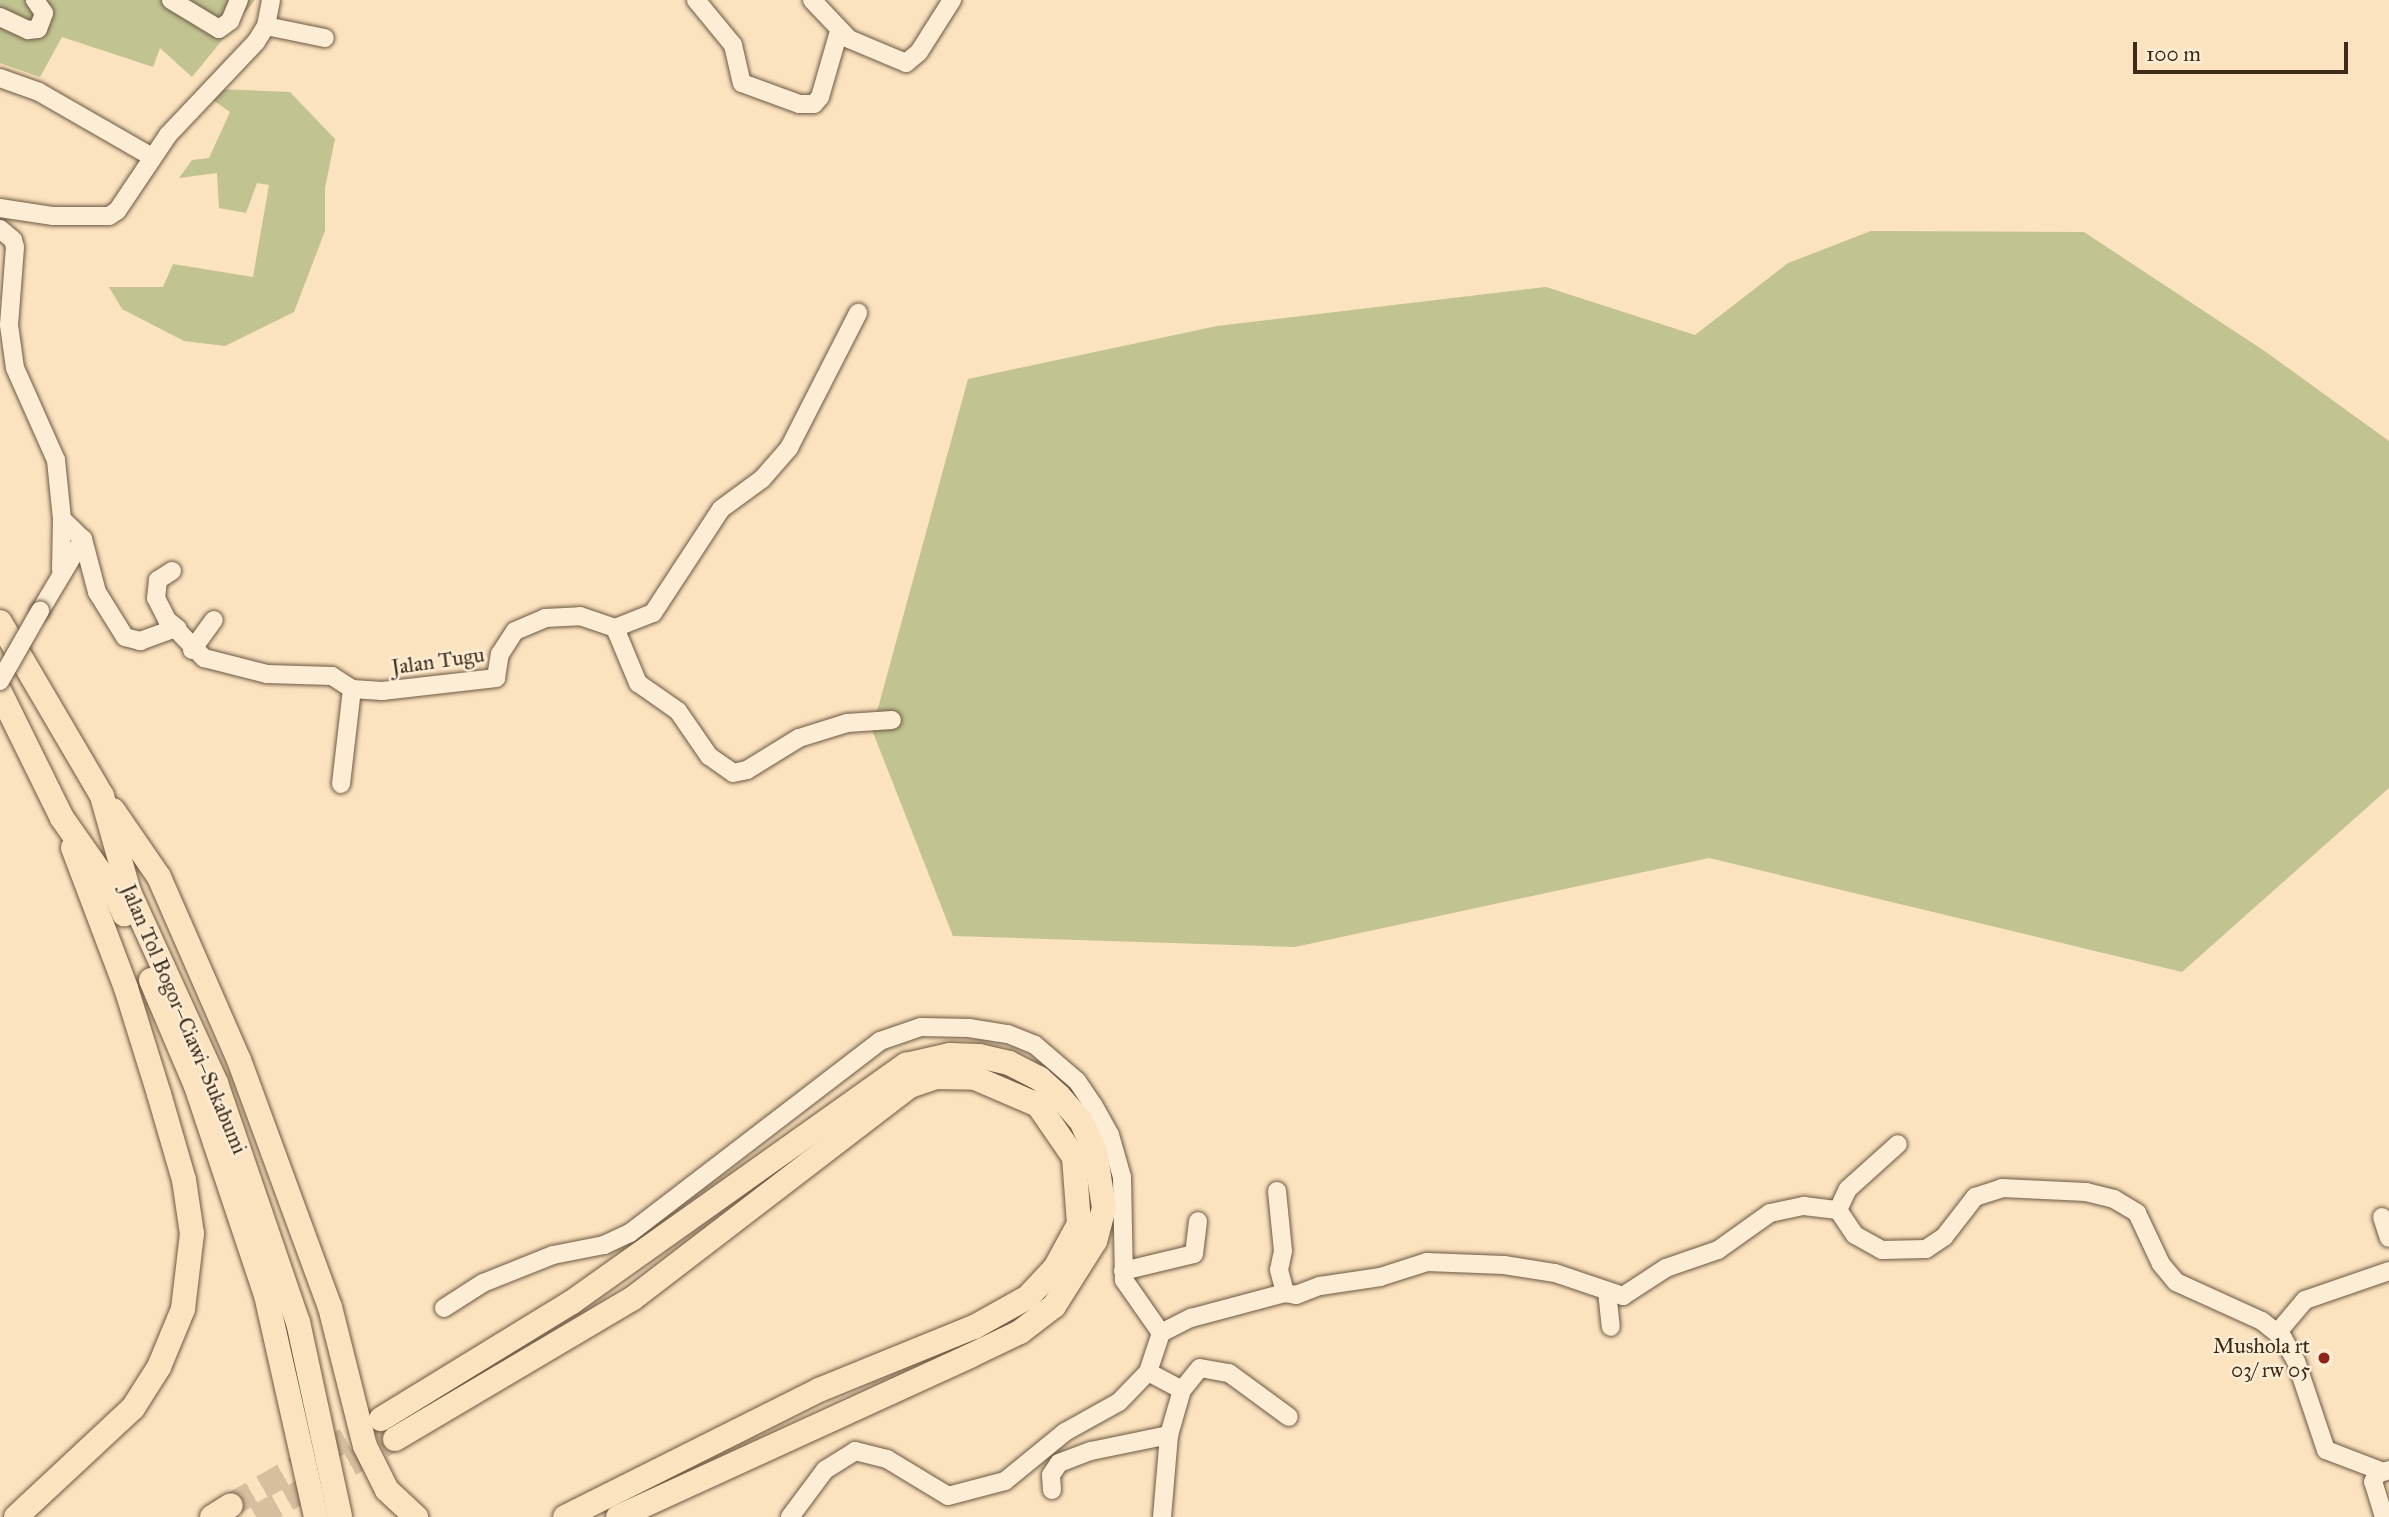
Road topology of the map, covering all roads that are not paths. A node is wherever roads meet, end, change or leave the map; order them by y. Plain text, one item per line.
1 (35, 0) edge
2 (171, 0) edge
3 (239, 0) edge
4 (271, 0) edge
5 (696, 0) edge
6 (812, 0) edge
7 (952, 0) edge
8 (0, 17) edge
9 (266, 26) junction
10 (839, 32) junction
11 (325, 38) dead end
12 (0, 78) edge
13 (152, 157) junction
14 (0, 208) edge
15 (0, 229) edge
16 (858, 313) dead end
17 (62, 519) junction
18 (83, 539) junction
19 (61, 570) junction
20 (172, 571) dead end
21 (214, 620) dead end
22 (0, 622) edge
23 (615, 628) junction
24 (178, 629) junction
25 (192, 650) junction
26 (0, 681) edge
27 (352, 689) junction
28 (0, 692) edge
29 (892, 720) dead end
30 (341, 784) dead end
31 (102, 796) junction
32 (62, 818) junction
33 (206, 1085) junction
34 (1898, 1144) dead end
35 (1278, 1191) dead end
36 (1838, 1210) junction
37 (2382, 1217) dead end
38 (1198, 1220) dead end
39 (2389, 1238) edge
40 (1123, 1271) junction
41 (2389, 1271) edge
42 (1607, 1291) junction
43 (1285, 1293) junction
44 (444, 1308) dead end
45 (287, 1326) junction
46 (1611, 1326) dead end
47 (2278, 1332) junction
48 (1161, 1333) junction
49 (1148, 1372) junction
50 (1182, 1390) junction
51 (1289, 1417) dead end
52 (1169, 1435) junction
53 (2385, 1471) edge
54 (1052, 1490) dead end
55 (16, 1517) edge
56 (316, 1517) edge
57 (340, 1517) edge
58 (415, 1517) edge
59 (565, 1517) edge
60 (618, 1517) edge
61 (790, 1517) edge
62 (1162, 1517) edge
63 (2384, 1517) edge

1 - 8 street
2 - 3 street
4 - 9 street
5 - 10 street
6 - 10 street
7 - 10 street
9 - 11 street
9 - 13 street
12 - 13 street
13 - 14 street
15 - 17 street
16 - 23 street
17 - 18 street
17 - 19 street
18 - 19 street
18 - 24 street
19 - 26 street, bridge
20 - 24 street
21 - 25 street
22 - 31 highway, Jalan Tol Bogor–Ciawi–Sukabumi
23 - 27 street, Jalan Tugu
23 - 29 street
24 - 25 street
25 - 27 street, Jalan Tugu
27 - 30 street
28 - 32 highway, Jalan Tol Bogor–Ciawi–Sukabumi
31 - 33 highway, Jalan Tol Bogor–Ciawi–Sukabumi
31 - 58 highway
32 - 33 highway, Jalan Tol Bogor–Ciawi–Sukabumi
32 - 55 highway
33 - 45 highway, Jalan Tol Bogor–Ciawi–Sukabumi
34 - 36 street
35 - 43 street
36 - 42 street
36 - 47 street
37 - 39 street
38 - 40 street
40 - 44 street
40 - 48 street
41 - 47 street
42 - 43 street
42 - 46 street
43 - 48 street
45 - 56 highway, Jalan Tol Bogor–Ciawi–Sukabumi
45 - 57 highway, Jalan Tol Bogor–Ciawi–Sukabumi
47 - 53 street
48 - 49 street
49 - 50 street
49 - 61 street
50 - 51 street
50 - 52 street
52 - 54 street
52 - 62 street
53 - 63 street
59 - 60 highway

